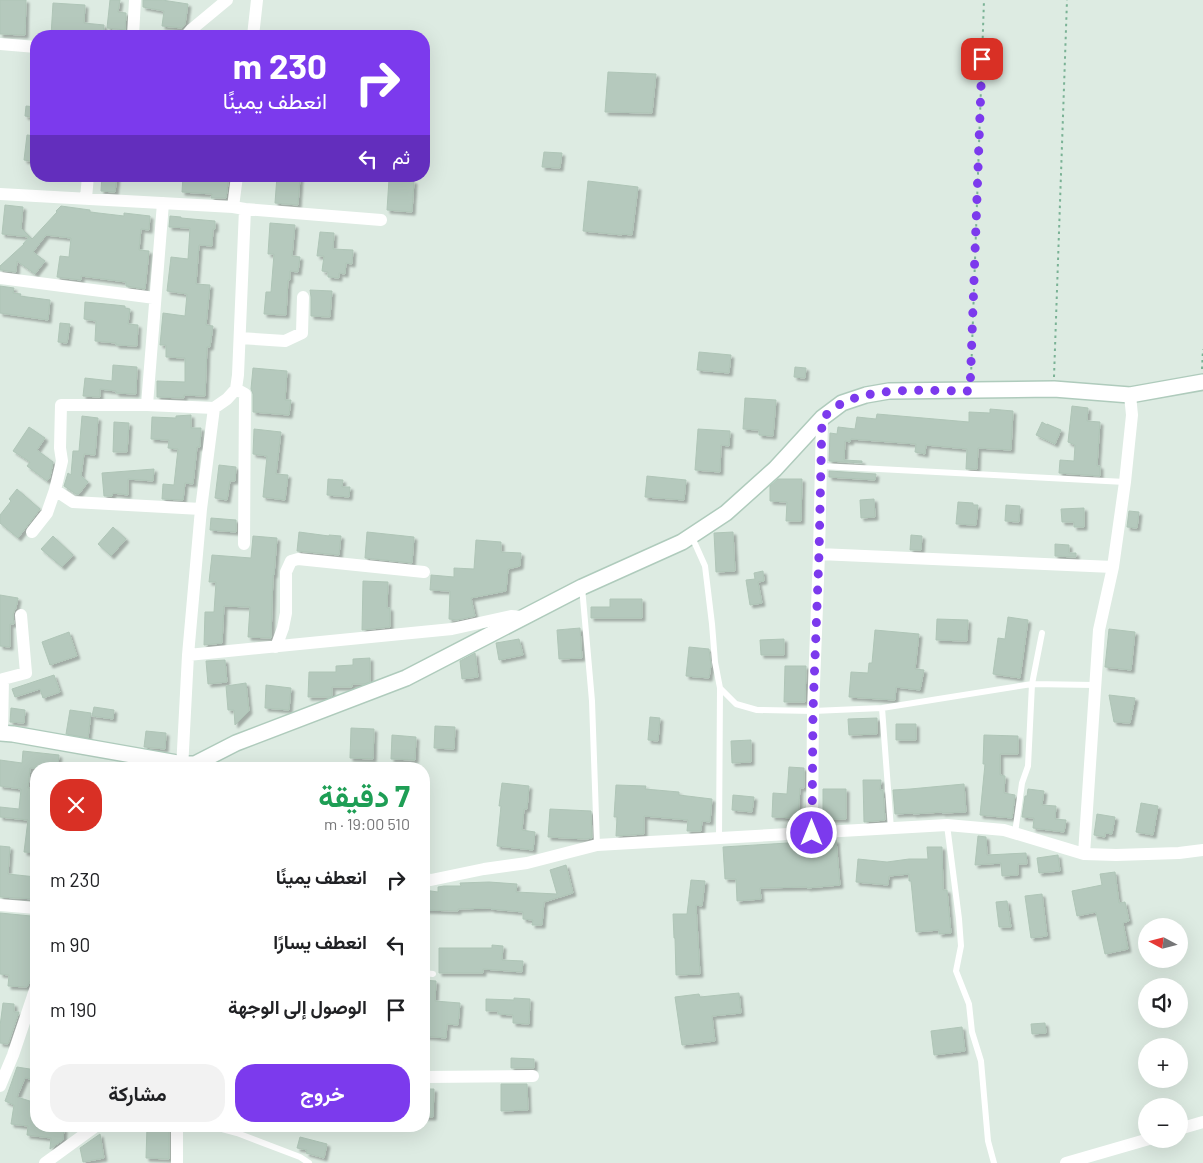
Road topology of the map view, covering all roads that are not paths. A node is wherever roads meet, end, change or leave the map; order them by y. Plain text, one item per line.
1 (135, 0) edge
2 (227, 0) edge
3 (257, 0) edge
4 (133, 30) edge
5 (191, 30) edge
6 (254, 30) edge
7 (0, 44) edge
8 (30, 46) edge
9 (87, 182) edge
10 (237, 182) edge
11 (0, 194) edge
12 (86, 198) junction
13 (163, 203) junction
14 (239, 208) junction
15 (382, 220) dead end
16 (0, 278) edge
17 (303, 297) dead end
18 (155, 298) junction
19 (240, 338) junction
20 (1202, 382) edge
21 (236, 389) junction
22 (1130, 395) junction
23 (147, 405) junction
24 (214, 408) junction
25 (822, 418) junction
26 (821, 466) junction
27 (1125, 482) junction
28 (55, 490) junction
29 (201, 509) junction
30 (32, 532) dead end
31 (692, 536) junction
32 (244, 544) dead end
33 (819, 554) junction
34 (1113, 567) junction
35 (424, 572) dead end
36 (582, 587) junction
37 (21, 614) dead end
38 (526, 617) junction
39 (1042, 633) dead end
40 (276, 647) junction
41 (188, 655) junction
42 (1032, 684) junction
43 (1094, 685) junction
44 (720, 688) junction
45 (882, 708) junction
46 (813, 711) junction
47 (1, 733) edge
48 (156, 762) edge
49 (176, 762) edge
50 (199, 762) edge
51 (947, 825) junction
52 (891, 828) junction
53 (812, 833) junction
54 (1015, 833) junction
55 (719, 839) junction
56 (597, 845) junction
57 (1203, 850) edge
58 (1084, 854) junction
59 (430, 880) edge
60 (0, 905) edge
61 (30, 908) edge
62 (430, 974) edge
63 (433, 974) dead end
64 (30, 1000) edge
65 (6, 1055) edge
66 (533, 1076) dead end
67 (430, 1077) edge
68 (0, 1086) edge
69 (1203, 1122) edge
70 (1188, 1126) edge
71 (88, 1132) edge
72 (177, 1132) edge
73 (242, 1132) edge
74 (1138, 1142) edge
75 (45, 1163) edge
76 (177, 1163) edge
77 (309, 1163) edge
78 (994, 1163) edge
79 (1066, 1163) edge

1 - 4 street
2 - 5 street
3 - 6 street
7 - 8 street
9 - 12 street
10 - 14 street
11 - 12 street
12 - 13 street
13 - 14 street
13 - 18 street
14 - 15 street
14 - 19 street
16 - 18 street
17 - 19 street
18 - 23 street
19 - 21 street
20 - 22 street
21 - 24 street
21 - 32 street
22 - 25 street
22 - 27 street
23 - 24 street
23 - 28 street
24 - 29 street
25 - 26 street
25 - 31 street
26 - 27 lane
26 - 33 street
27 - 34 street
28 - 29 street
28 - 30 street
29 - 41 street
31 - 36 street
31 - 44 lane
33 - 34 street
33 - 46 street
34 - 43 street
35 - 40 street
36 - 38 street
36 - 56 lane
37 - 47 street
38 - 40 street
38 - 50 street
39 - 42 lane
40 - 41 street
41 - 49 street
42 - 43 lane
42 - 45 lane
42 - 54 lane
43 - 58 street
44 - 46 lane
44 - 55 lane
45 - 46 lane
45 - 52 lane
46 - 53 street
47 - 48 street
51 - 52 street
51 - 54 street
51 - 78 lane
52 - 53 street
53 - 55 street
54 - 58 street
55 - 56 street
56 - 59 street
57 - 58 street
60 - 61 street
62 - 63 lane
64 - 65 street
65 - 68 street
66 - 67 street
69 - 70 street
71 - 75 street
72 - 76 street
73 - 77 lane
74 - 79 street

